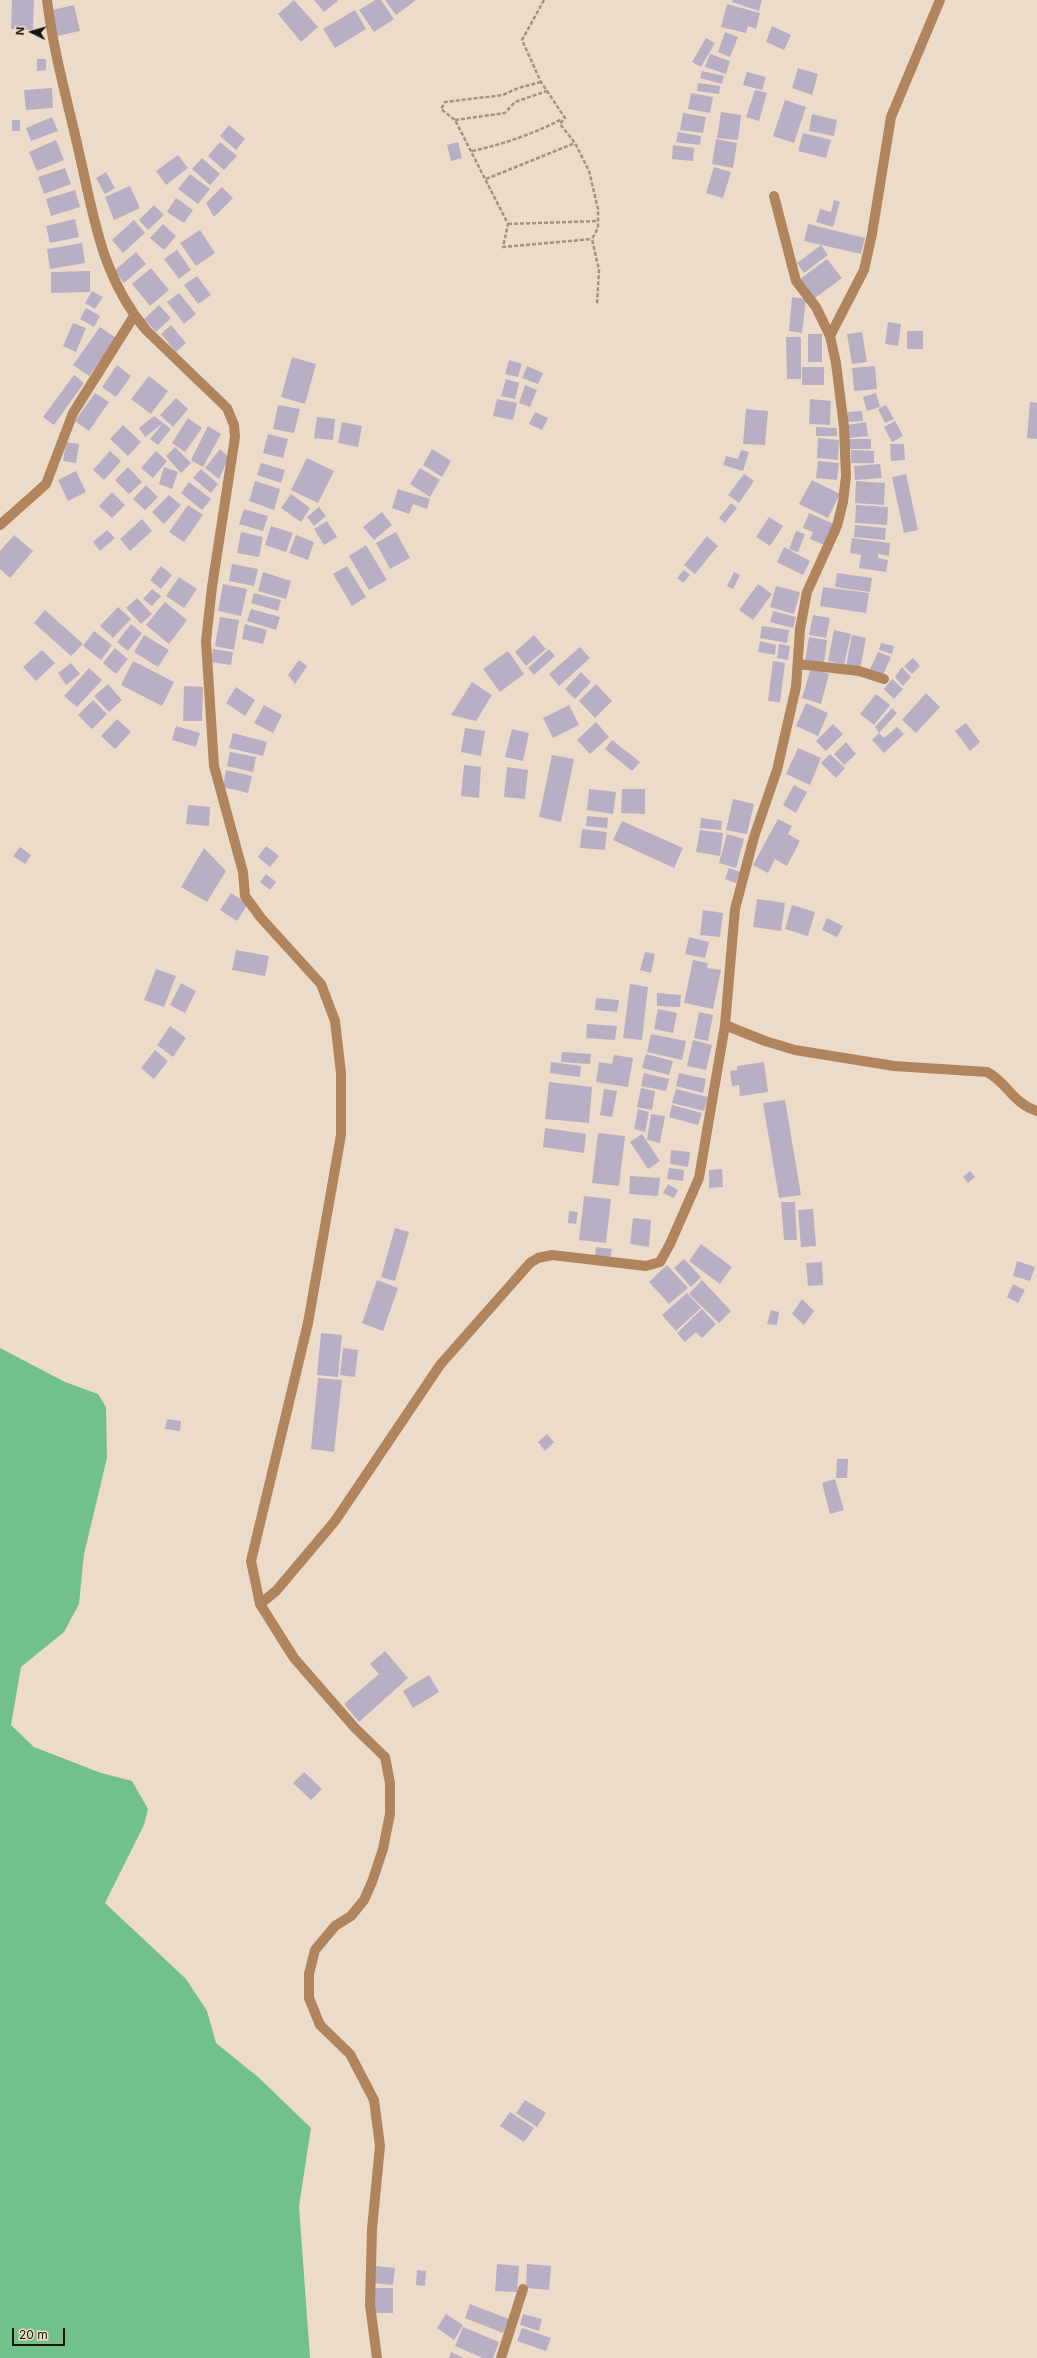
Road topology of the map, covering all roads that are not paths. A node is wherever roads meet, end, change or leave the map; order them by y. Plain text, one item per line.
1 (47, 0) edge
2 (940, 0) edge
3 (774, 196) dead end
4 (134, 316) junction
5 (830, 336) junction
6 (0, 525) edge
7 (798, 664) junction
8 (884, 679) dead end
9 (725, 1025) junction
10 (1037, 1111) edge
11 (260, 1604) junction
12 (523, 2289) dead end
13 (377, 2358) edge
14 (501, 2358) edge

1 - 4 street
2 - 5 street
3 - 5 street
4 - 6 street
4 - 11 street
5 - 7 street
7 - 8 street
7 - 9 street
9 - 10 street
9 - 11 street
11 - 13 street
12 - 14 street

